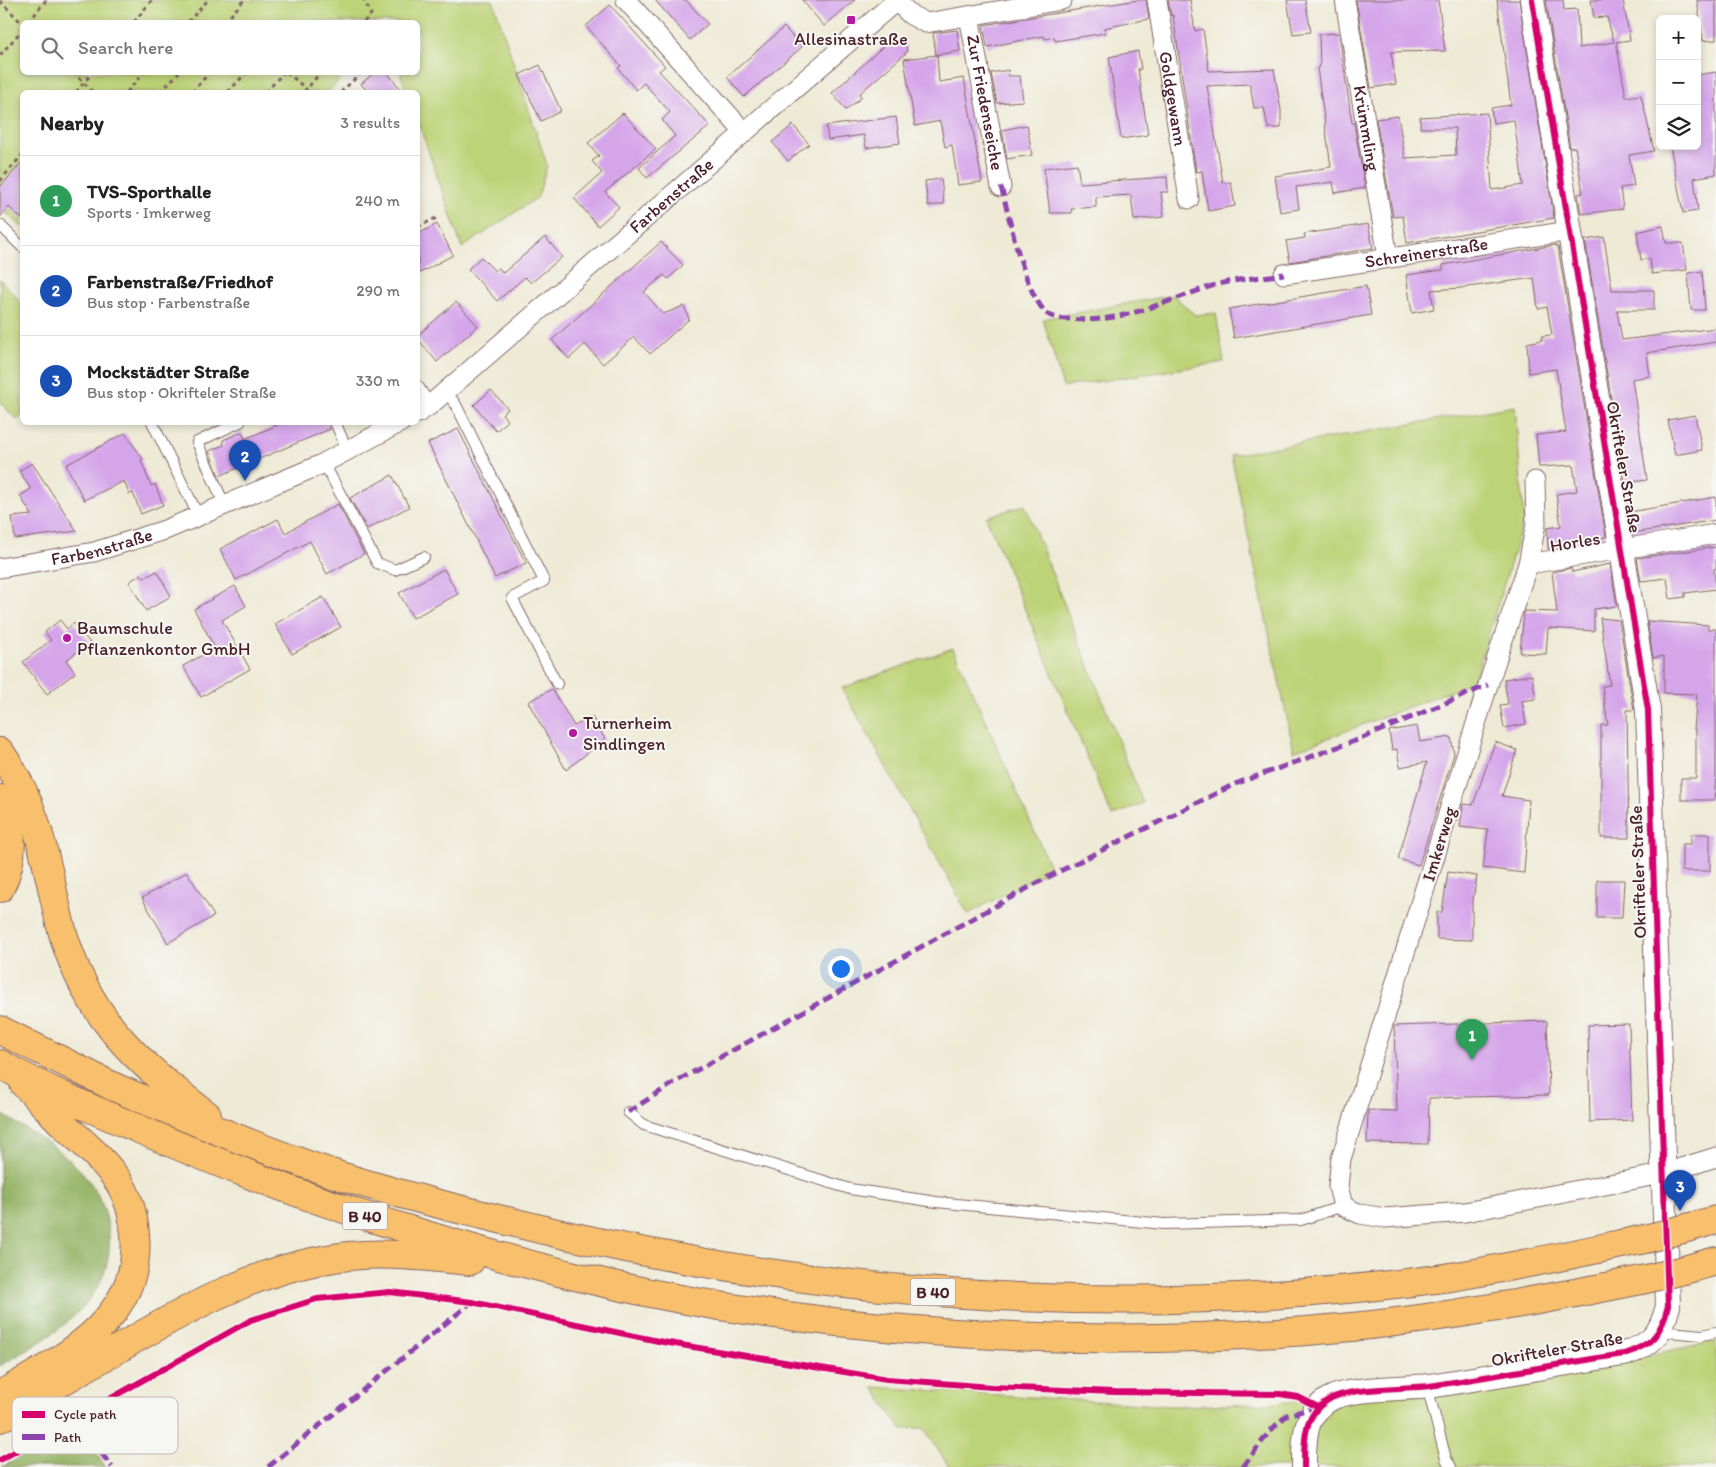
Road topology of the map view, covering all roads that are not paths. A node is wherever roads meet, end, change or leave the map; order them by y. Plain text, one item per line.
1 (626, 0) edge
2 (896, 0) edge
3 (1062, 0) edge
4 (1157, 0) edge
5 (1345, 0) edge
6 (1532, 0) edge
7 (969, 16) junction
8 (744, 132) junction
9 (1001, 187) dead end
10 (1189, 199) dead end
11 (0, 225) edge
12 (1570, 231) junction
13 (20, 244) edge
14 (1388, 257) junction
15 (1284, 274) dead end
16 (446, 391) junction
17 (420, 394) edge
18 (424, 409) edge
19 (153, 425) edge
20 (234, 425) edge
21 (336, 425) edge
22 (396, 425) edge
23 (348, 452) junction
24 (324, 463) junction
25 (1534, 481) dead end
26 (226, 506) junction
27 (199, 517) junction
28 (1716, 534) edge
29 (1623, 550) junction
30 (424, 557) dead end
31 (1528, 564) junction
32 (0, 568) edge
33 (557, 684) dead end
34 (0, 752) edge
35 (0, 799) edge
36 (0, 888) edge
37 (0, 1030) edge
38 (5, 1067) edge
39 (628, 1112) dead end
40 (236, 1137) junction
41 (1716, 1157) edge
42 (1662, 1174) junction
43 (1343, 1206) junction
44 (1716, 1220) edge
45 (1716, 1261) edge
46 (542, 1268) junction
47 (1659, 1331) junction
48 (1716, 1332) edge
49 (1427, 1386) junction
50 (0, 1395) edge
51 (36, 1397) edge
52 (12, 1411) edge
53 (0, 1418) edge
54 (1304, 1467) edge
55 (1451, 1467) edge

1 - 8 street
2 - 7 street
2 - 8 street, Farbenstraße
3 - 7 street
4 - 10 street, Goldgewann
5 - 14 street, Krümmling
6 - 12 street, Okrifteler Straße
7 - 9 street, Zur Friedenseiche
8 - 16 street, Farbenstraße
11 - 13 lane
12 - 14 street, Schreinerstraße
12 - 29 street, Okrifteler Straße
14 - 15 street, Schreinerstraße
16 - 18 street, Farbenstraße
16 - 33 lane
17 - 18 lane, Farbenstraße
19 - 27 lane
20 - 26 lane
21 - 23 lane
22 - 23 street, Farbenstraße
23 - 24 street, Farbenstraße
24 - 26 street, Farbenstraße
24 - 30 lane
25 - 31 street, Imkerweg
26 - 27 street, Farbenstraße
27 - 32 street, Farbenstraße
28 - 29 street, Horles
29 - 31 street, Horles
29 - 42 street, Okrifteler Straße
31 - 43 street, Imkerweg
34 - 40 highway
35 - 36 highway
37 - 40 highway, B 40
38 - 46 highway, B 40
38 - 50 highway
39 - 43 lane
40 - 44 highway, B 40, bridge
41 - 42 street
42 - 43 street
42 - 47 street, Okrifteler Straße
45 - 46 highway, B 40, bridge
46 - 51 highway
47 - 48 lane
47 - 49 street, Okrifteler Straße
49 - 54 street, Okrifteler Straße
49 - 55 lane
52 - 53 highway

